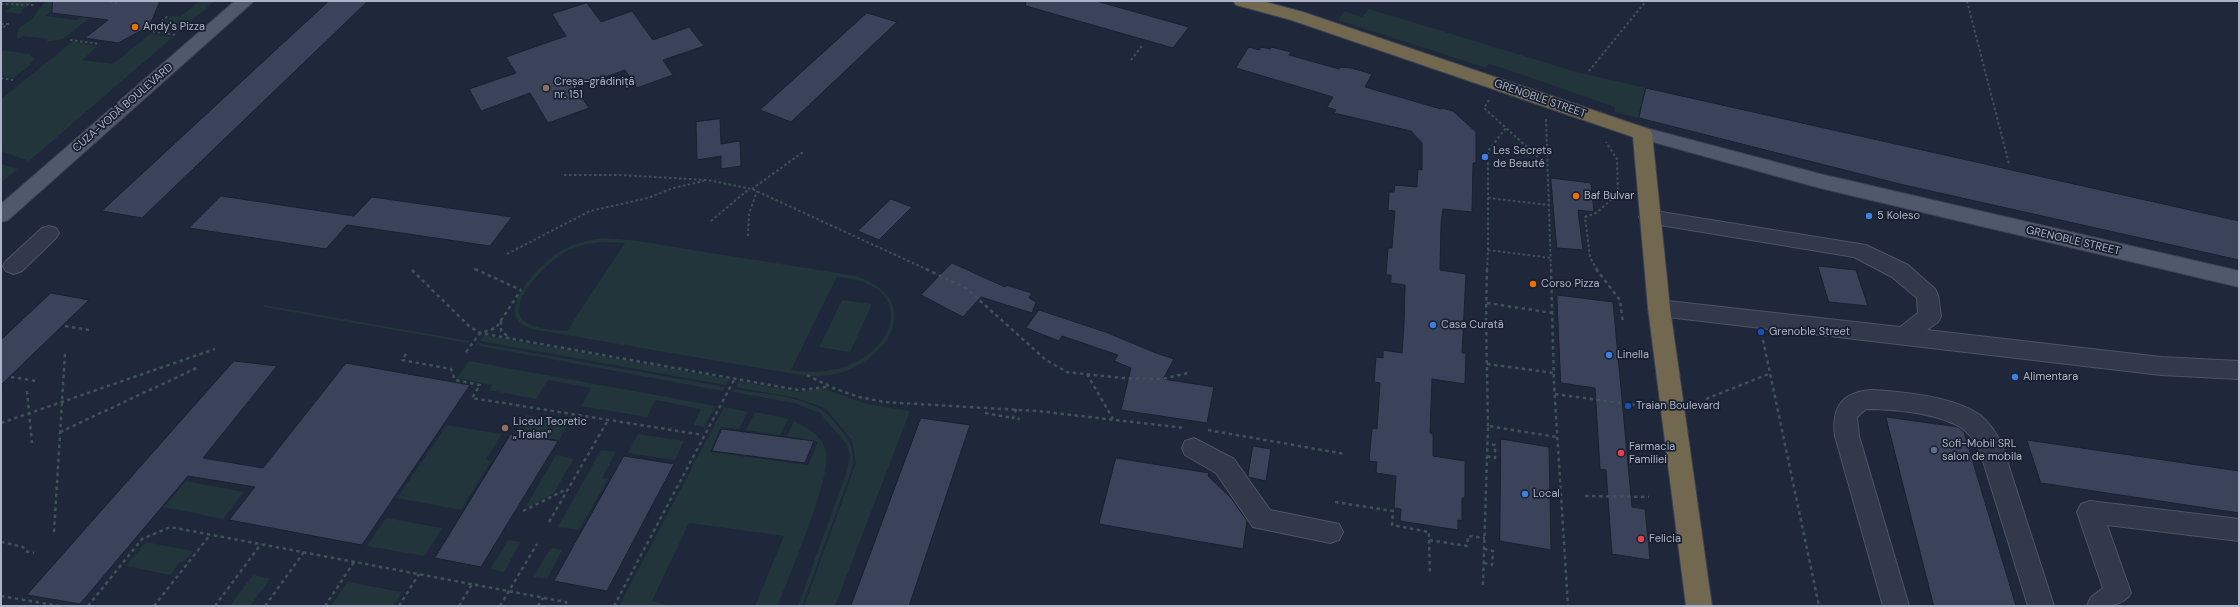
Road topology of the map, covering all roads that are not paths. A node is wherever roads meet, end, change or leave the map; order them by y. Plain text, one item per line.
1 (245, 1) edge
2 (1242, 1) edge
3 (1642, 132) junction
4 (1, 215) edge
5 (1649, 217) junction
6 (49, 233) dead end
7 (14, 266) dead end
8 (2239, 279) edge
9 (1659, 308) junction
10 (1906, 335) junction
11 (2239, 370) edge
12 (1196, 435) road end
13 (2239, 530) edge
14 (1330, 532) dead end
15 (1699, 606) edge
16 (1896, 606) edge
17 (2041, 606) edge
18 (2100, 606) edge

1 - 4 main road, CUZA-VODĂ BOULEVARD
2 - 3 highway, GRENOBLE STREET
3 - 5 highway
3 - 8 main road, GRENOBLE STREET
5 - 9 highway
5 - 10 lane
6 - 7 lane
9 - 10 lane
9 - 15 highway
10 - 11 lane
12 - 14 lane
13 - 18 lane
16 - 17 lane

